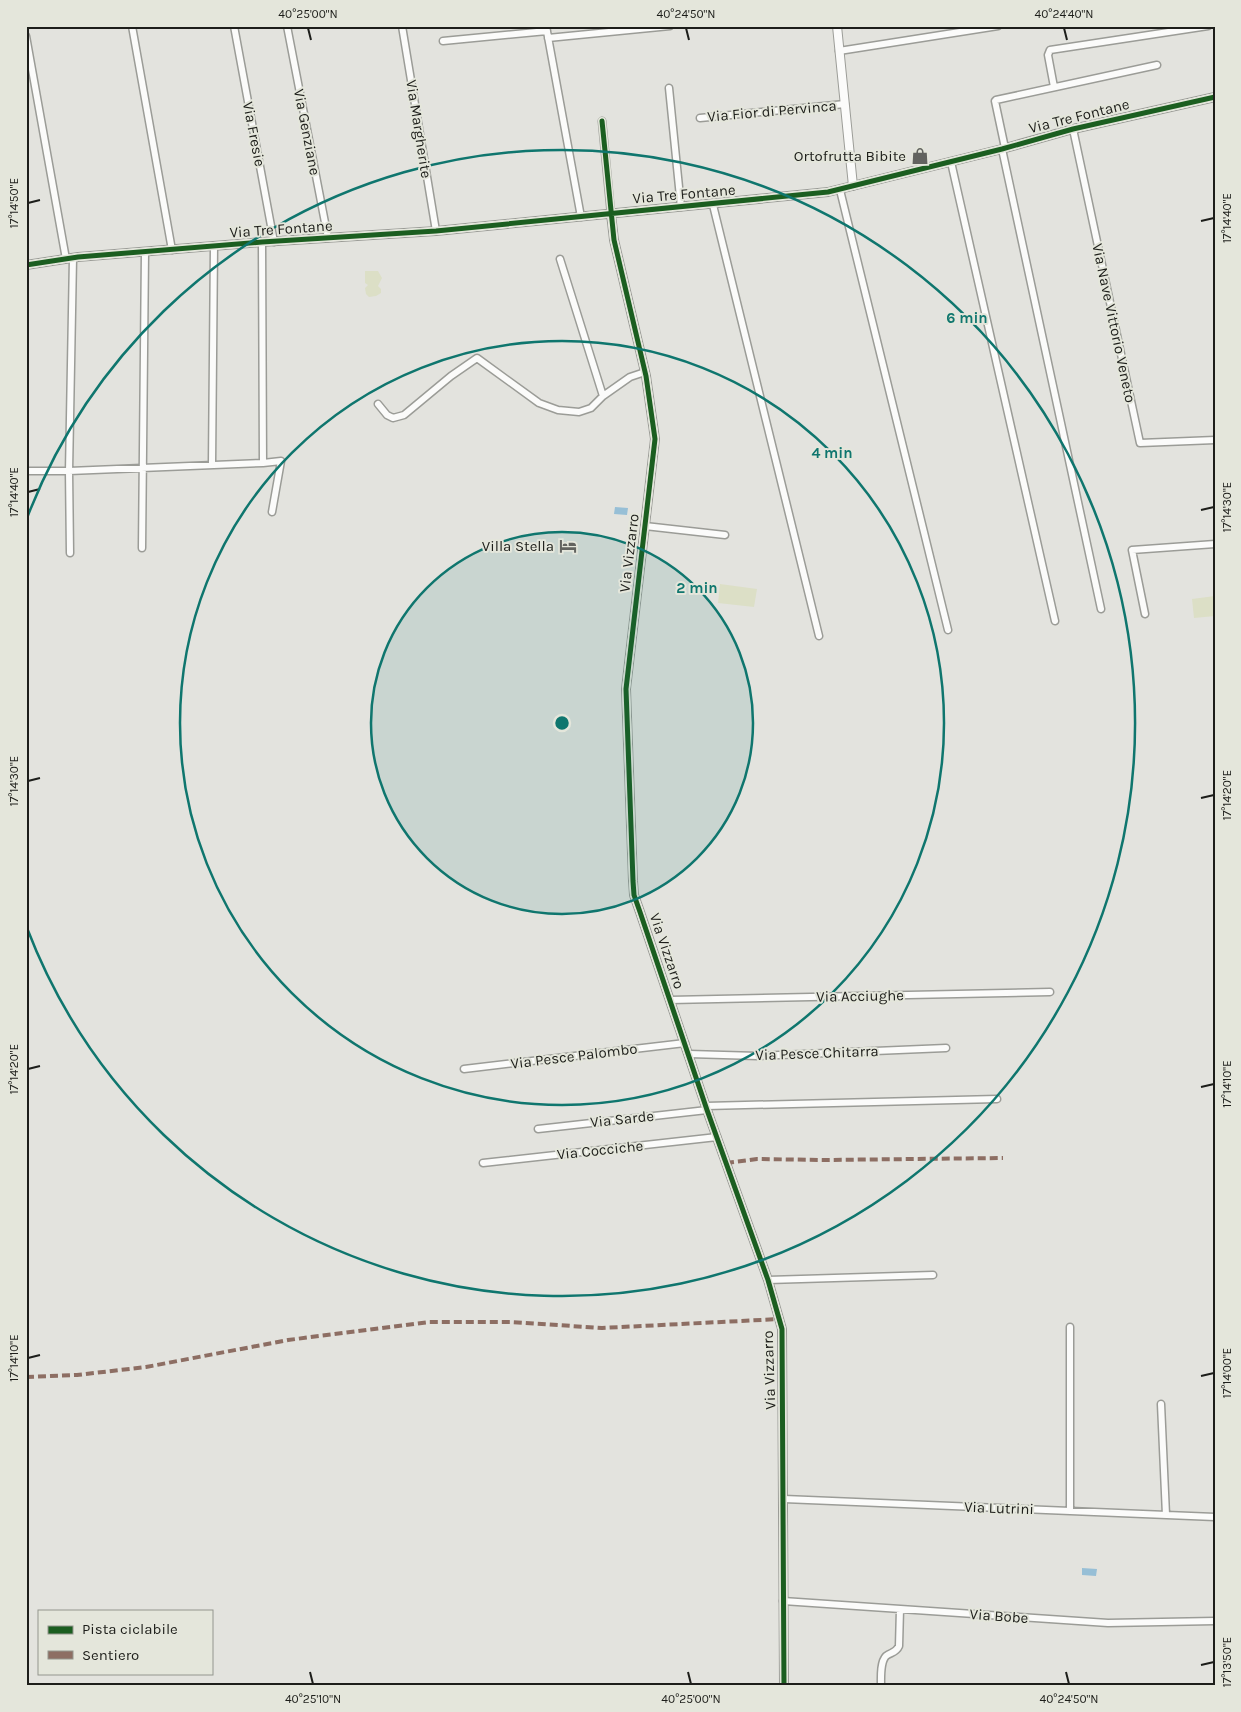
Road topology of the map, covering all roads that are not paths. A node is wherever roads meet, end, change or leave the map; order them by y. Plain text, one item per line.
1 (132, 26) edge
2 (234, 26) edge
3 (287, 26) edge
4 (402, 26) edge
5 (670, 26) edge
6 (837, 26) edge
7 (998, 26) edge
8 (1208, 26) edge
9 (547, 32) edge
10 (26, 36) edge
11 (443, 41) dead end
12 (839, 51) junction
13 (1158, 65) dead end
14 (1054, 87) junction
15 (669, 88) dead end
16 (1215, 97) edge
17 (845, 104) junction
18 (700, 118) dead end
19 (602, 121) dead end
20 (1073, 129) junction
21 (1004, 149) junction
22 (951, 162) junction
23 (853, 186) junction
24 (840, 190) junction
25 (712, 205) junction
26 (681, 207) junction
27 (611, 214) junction
28 (581, 217) junction
29 (436, 232) junction
30 (328, 238) junction
31 (262, 242) junction
32 (274, 242) junction
33 (214, 246) junction
34 (172, 250) junction
35 (144, 252) junction
36 (69, 258) junction
37 (560, 259) dead end
38 (26, 265) edge
39 (645, 372) junction
40 (603, 396) junction
41 (378, 404) dead end
42 (1215, 440) edge
43 (264, 463) junction
44 (212, 465) junction
45 (144, 468) junction
46 (26, 470) edge
47 (69, 471) junction
48 (272, 512) dead end
49 (645, 526) junction
50 (725, 535) dead end
51 (1215, 544) edge
52 (142, 548) dead end
53 (70, 552) dead end
54 (1101, 609) dead end
55 (1145, 614) dead end
56 (1055, 621) dead end
57 (948, 630) dead end
58 (819, 636) dead end
59 (1050, 992) dead end
60 (670, 1000) junction
61 (685, 1043) junction
62 (946, 1048) dead end
63 (688, 1054) junction
64 (464, 1069) dead end
65 (997, 1099) dead end
66 (706, 1108) junction
67 (538, 1129) dead end
68 (717, 1137) junction
69 (483, 1162) dead end
70 (933, 1275) dead end
71 (768, 1280) junction
72 (1070, 1327) dead end
73 (1161, 1404) dead end
74 (784, 1499) junction
75 (1070, 1511) junction
76 (1166, 1515) junction
77 (1215, 1517) edge
78 (783, 1601) junction
79 (900, 1609) junction
80 (1215, 1621) edge
81 (784, 1686) edge
82 (881, 1686) edge

1 - 34 street
2 - 32 street, Via Fresie
3 - 30 street, Via Genziane
4 - 29 street, Via Margherite
5 - 9 street
6 - 12 street
7 - 12 street
8 - 14 street
9 - 11 street
9 - 28 street
10 - 36 street
12 - 17 street
13 - 14 street
14 - 21 street
15 - 26 street
16 - 20 street, Via Tre Fontane
17 - 18 street, Via Fior di Pervinca
17 - 23 street
19 - 27 street
20 - 21 street, Via Tre Fontane
20 - 42 street, Via Nave Vittorio Veneto
21 - 22 street, Via Tre Fontane
21 - 54 street
22 - 23 street, Via Tre Fontane
22 - 56 street
23 - 24 street, Via Tre Fontane
24 - 25 street, Via Tre Fontane
24 - 57 street
25 - 26 street, Via Tre Fontane
25 - 58 street
26 - 27 street, Via Tre Fontane
27 - 28 street, Via Tre Fontane
27 - 39 street, Via Vizzarro
28 - 29 street, Via Tre Fontane
29 - 30 street, Via Tre Fontane
30 - 32 street, Via Tre Fontane
31 - 32 street, Via Tre Fontane
31 - 33 street, Via Tre Fontane
31 - 43 street
33 - 34 street, Via Tre Fontane
33 - 44 street
34 - 35 street, Via Tre Fontane
35 - 36 street, Via Tre Fontane
35 - 45 street
36 - 38 street, Via Tre Fontane
36 - 47 street
37 - 40 street
39 - 40 street
39 - 49 street, Via Vizzarro
40 - 41 street
43 - 44 street
43 - 48 street
44 - 45 street
45 - 47 street
45 - 52 street
46 - 47 street
47 - 53 street
49 - 50 street
49 - 60 street, Via Vizzarro
51 - 55 street
59 - 60 street, Via Acciughe
60 - 61 street, Via Vizzarro
61 - 63 street, Via Vizzarro
61 - 64 street, Via Pesce Palombo
62 - 63 street, Via Pesce Chitarra
63 - 66 street, Via Vizzarro
65 - 66 street, Via Sarde
66 - 67 street, Via Sarde
66 - 68 street, Via Vizzarro
68 - 69 street, Via Cocciche
68 - 71 street, Via Vizzarro
70 - 71 street
71 - 74 street, Via Vizzarro
72 - 75 street
73 - 76 street
74 - 75 street, Via Lutrini
74 - 78 street, Via Vizzarro
75 - 76 street, Via Lutrini
76 - 77 street, Via Lutrini
78 - 79 street, Via Bobe
78 - 81 street, Via Vizzarro
79 - 80 street, Via Bobe
79 - 82 street

